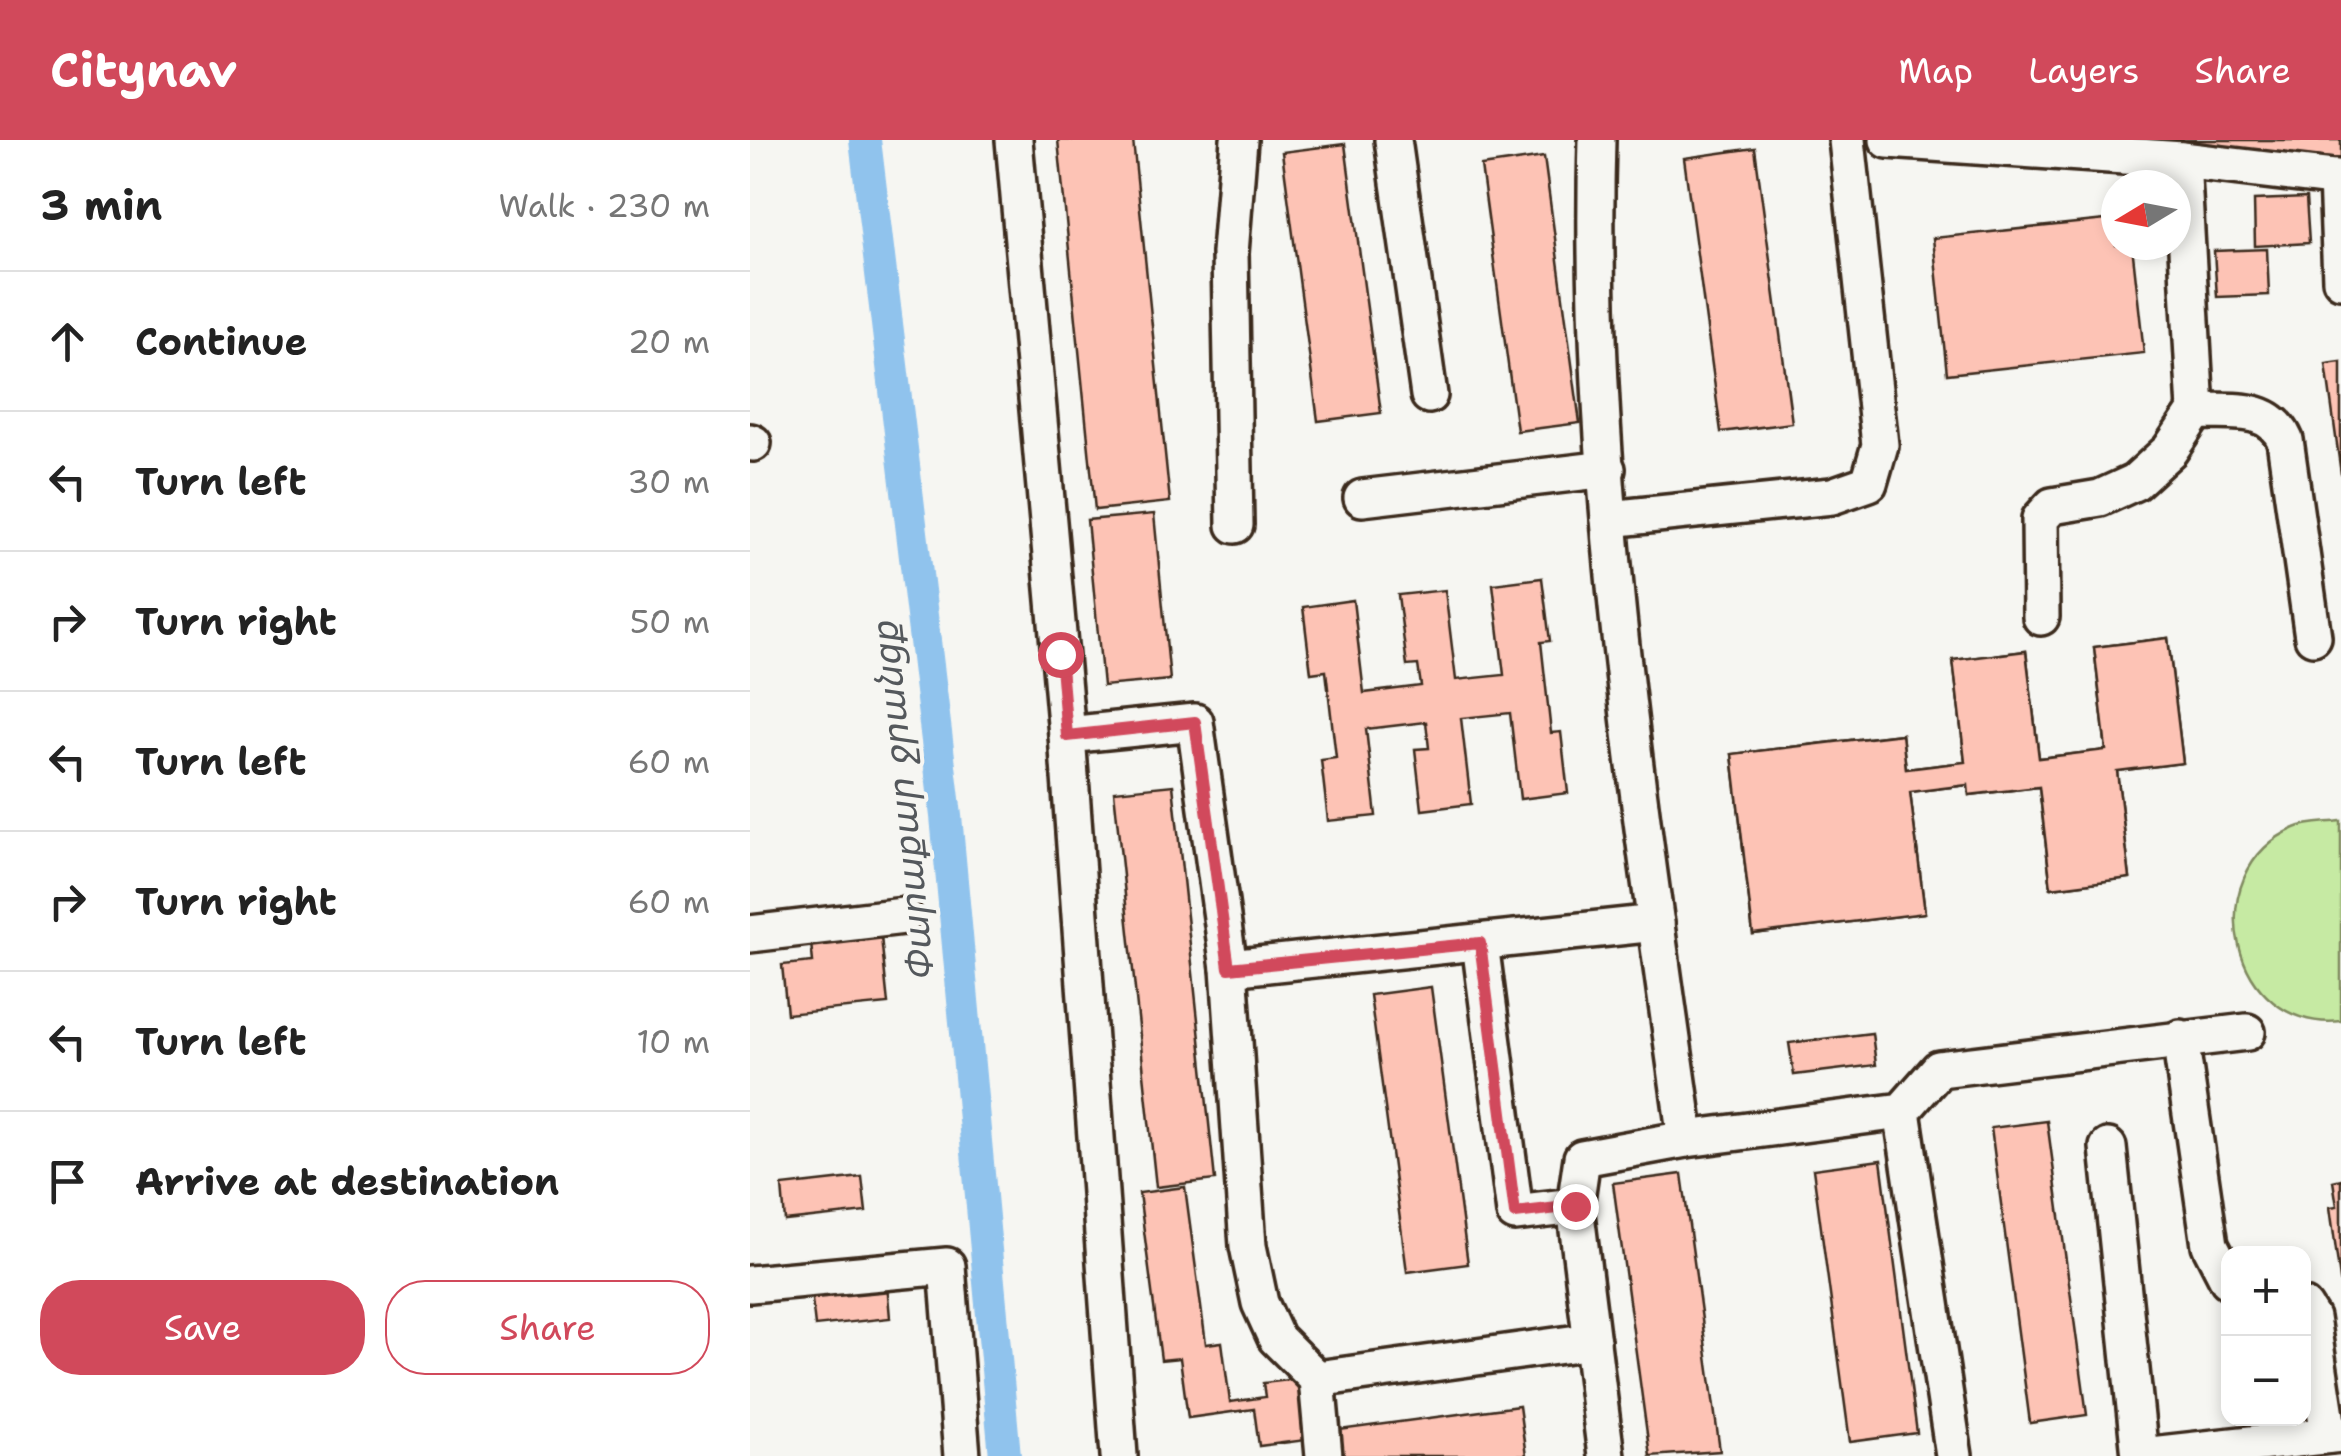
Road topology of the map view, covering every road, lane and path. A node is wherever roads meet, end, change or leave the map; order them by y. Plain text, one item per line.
1 (1014, 140) edge
2 (1239, 140) edge
3 (1394, 140) edge
4 (1597, 140) edge
5 (1847, 140) edge
6 (1888, 140) edge
7 (2182, 160) junction
8 (2339, 178) edge
9 (2341, 280) edge
10 (1429, 395) dead end
11 (2196, 411) junction
12 (1607, 469) junction
13 (1362, 498) dead end
14 (1610, 519) junction
15 (1235, 525) dead end
16 (2041, 617) dead end
17 (2313, 638) dead end
18 (1067, 736) junction
19 (904, 916) dead end
20 (1656, 923) junction
21 (750, 934) edge
22 (1480, 943) junction
23 (1229, 968) junction
24 (2247, 1032) dead end
25 (2180, 1038) junction
26 (1902, 1111) junction
27 (1686, 1138) junction
28 (2108, 1147) dead end
29 (1575, 1206) junction
30 (2221, 1266) edge
31 (750, 1284) edge
32 (2311, 1318) edge
33 (1592, 1341) junction
34 (1317, 1380) junction
35 (2335, 1435) edge
36 (962, 1456) edge
37 (1119, 1456) edge
38 (1324, 1456) edge
39 (1606, 1456) edge
40 (1954, 1456) edge
41 (2141, 1456) edge

1 - 18 street
2 - 15 street
3 - 10 street
4 - 12 street
5 - 14 street
6 - 7 street
7 - 8 street
7 - 11 street
8 - 9 street
11 - 16 street
11 - 17 street
12 - 13 street
12 - 14 street
14 - 20 street
18 - 23 street
18 - 37 street
19 - 21 street
20 - 22 street
20 - 27 street
22 - 23 street
22 - 29 street
23 - 34 street
24 - 25 street
25 - 26 street
25 - 30 street
26 - 27 street
26 - 40 street
27 - 29 street
28 - 41 street
29 - 33 street
31 - 36 street
32 - 35 street
33 - 34 street
33 - 39 street
34 - 38 street
35 - 41 street

